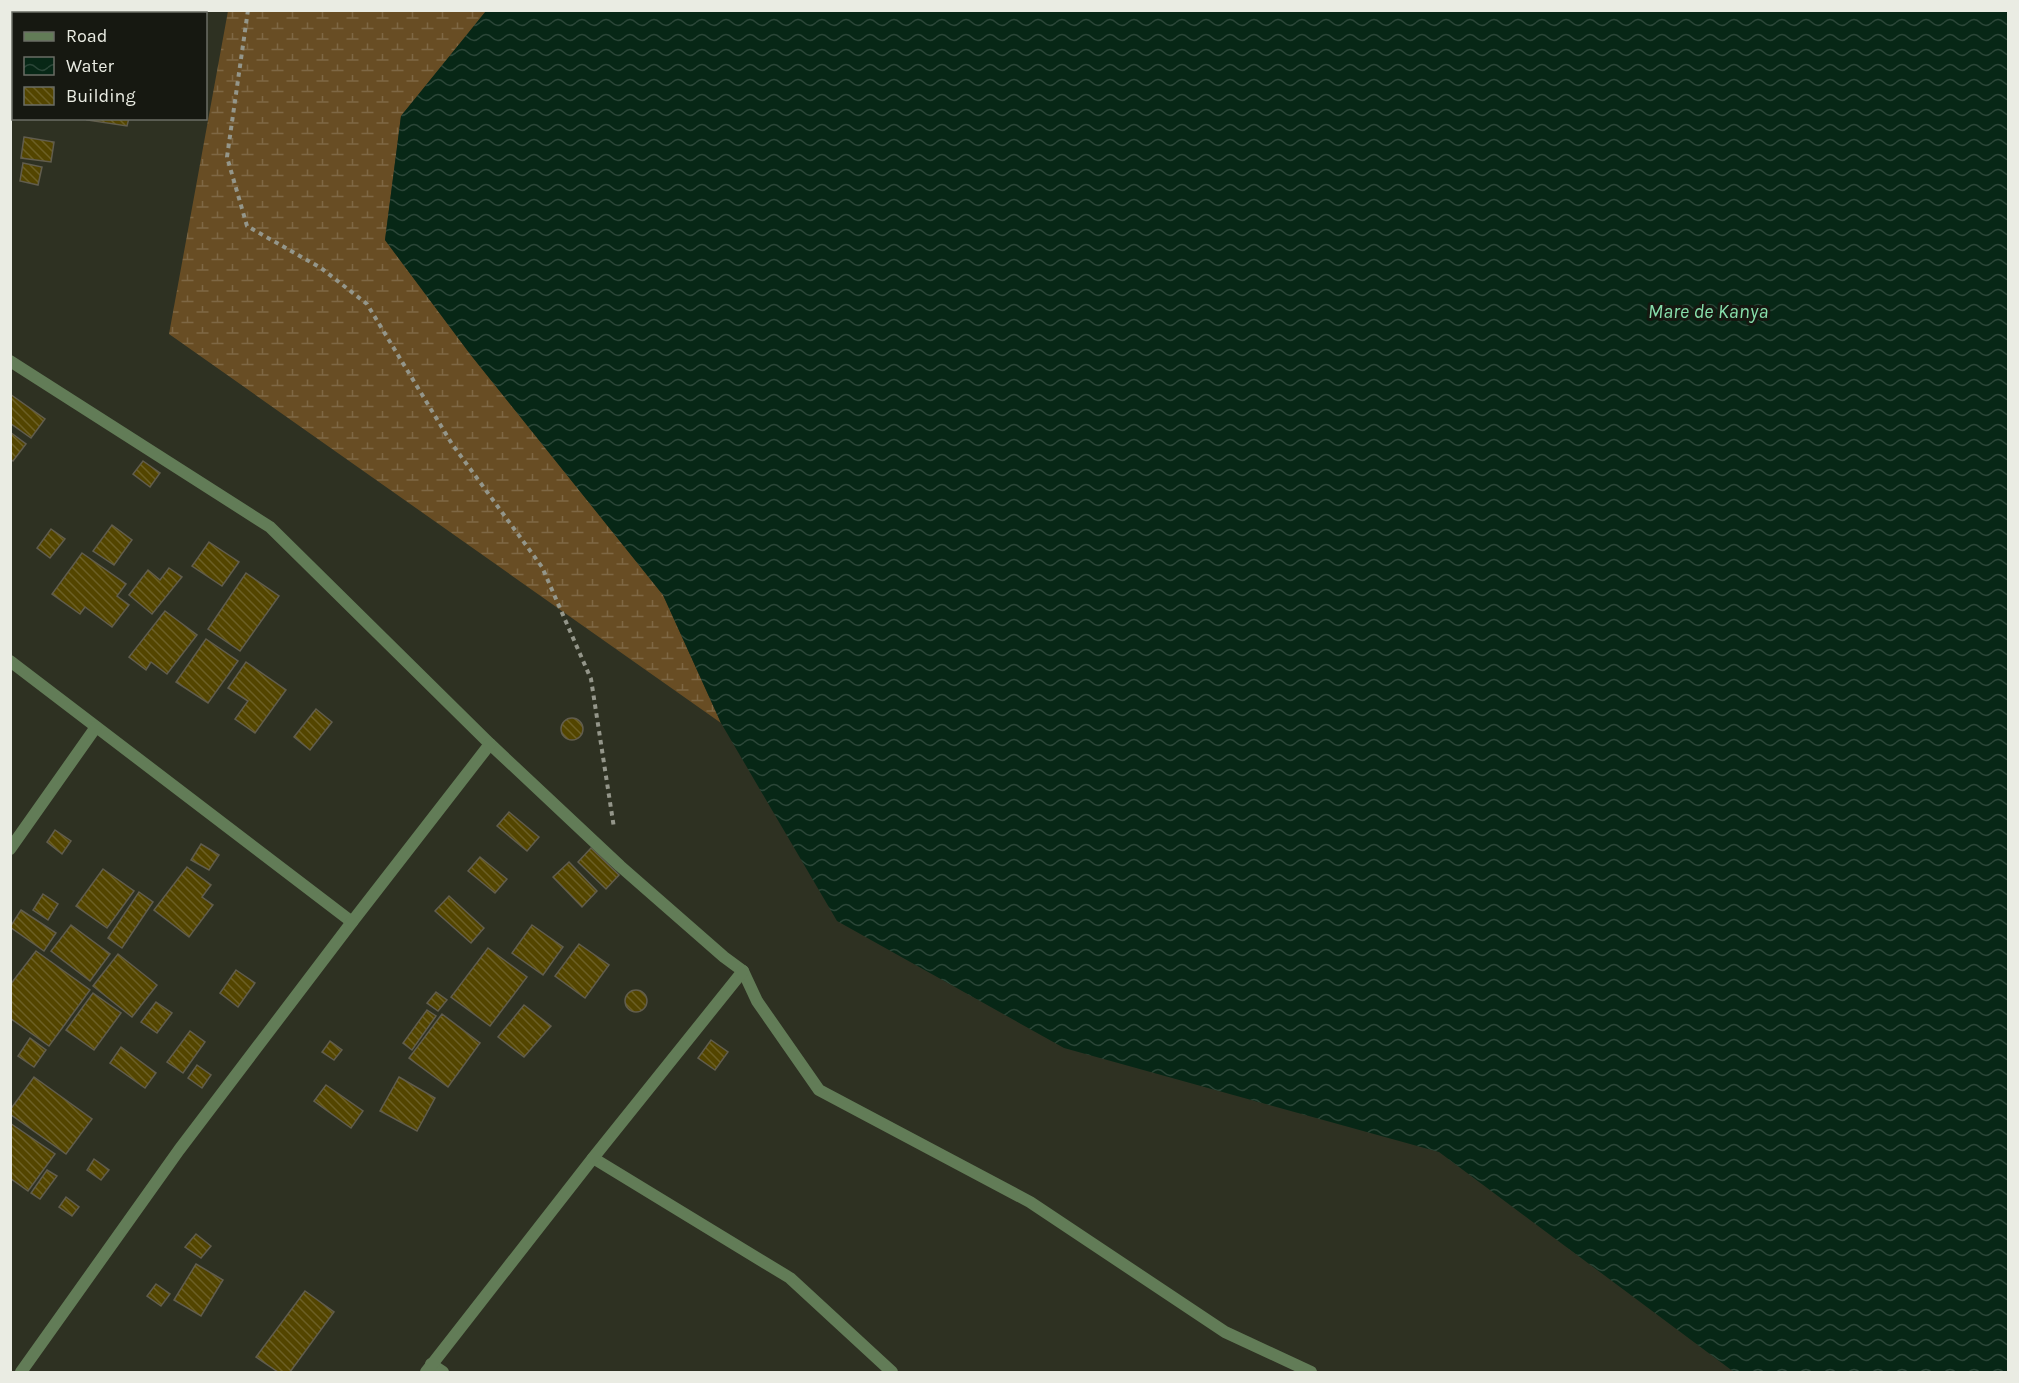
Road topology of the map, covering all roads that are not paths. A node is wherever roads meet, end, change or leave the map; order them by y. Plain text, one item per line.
1 (10, 361) edge
2 (10, 661) edge
3 (96, 727) junction
4 (490, 744) junction
5 (10, 849) edge
6 (352, 922) junction
7 (743, 971) junction
8 (593, 1158) junction
9 (429, 1368) edge
10 (21, 1372) edge
11 (443, 1372) edge
12 (892, 1372) edge
13 (1311, 1372) edge

1 - 4 street
2 - 3 street
3 - 5 street
3 - 6 street
4 - 6 street
4 - 7 street
6 - 10 street
7 - 8 street
7 - 13 street
8 - 9 street
8 - 12 street
9 - 11 street

